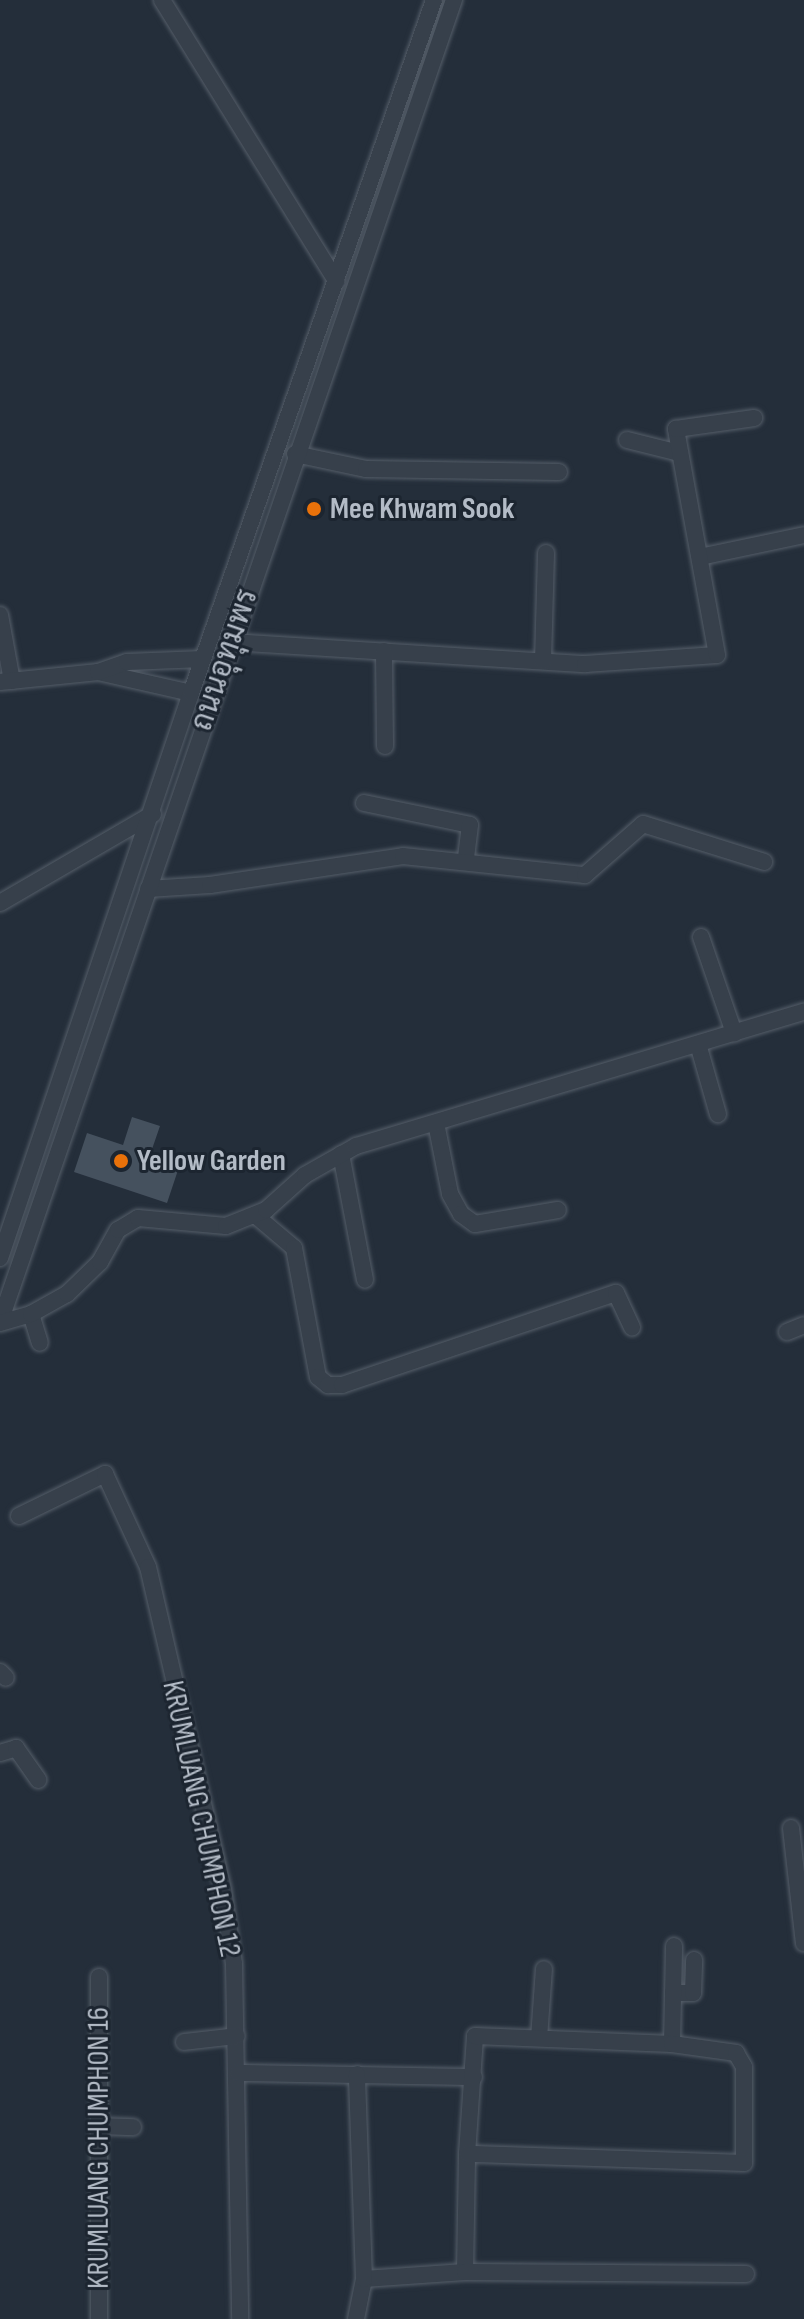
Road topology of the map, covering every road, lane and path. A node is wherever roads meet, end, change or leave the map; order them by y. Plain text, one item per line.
1 (162, 0) edge
2 (434, 0) edge
3 (454, 0) edge
4 (336, 281) junction
5 (754, 418) dead end
6 (627, 440) dead end
7 (679, 453) junction
8 (295, 454) junction
9 (559, 472) dead end
10 (804, 535) edge
11 (546, 553) dead end
12 (700, 557) junction
13 (0, 615) edge
14 (231, 642) junction
15 (384, 651) junction
16 (203, 659) junction
17 (543, 661) junction
18 (98, 672) junction
19 (6, 682) edge
20 (191, 693) junction
21 (385, 746) dead end
22 (364, 803) dead end
23 (153, 814) junction
24 (466, 859) junction
25 (764, 862) dead end
26 (148, 889) junction
27 (0, 903) edge
28 (701, 937) dead end
29 (804, 1012) edge
30 (734, 1033) junction
31 (698, 1044) junction
32 (718, 1114) dead end
33 (436, 1123) junction
34 (341, 1154) junction
35 (558, 1210) dead end
36 (255, 1215) junction
37 (0, 1258) edge
38 (365, 1280) dead end
39 (31, 1314) junction
40 (0, 1322) edge
41 (804, 1325) edge
42 (632, 1327) dead end
43 (787, 1332) dead end
44 (40, 1343) dead end
45 (19, 1516) dead end
46 (0, 1753) edge
47 (38, 1780) dead end
48 (791, 1828) dead end
49 (804, 1943) edge
50 (674, 1946) dead end
51 (694, 1960) dead end
52 (544, 1969) dead end
53 (99, 1977) dead end
54 (673, 1993) junction
55 (237, 2036) junction
56 (539, 2038) junction
57 (184, 2042) dead end
58 (672, 2044) junction
59 (238, 2073) junction
60 (357, 2074) junction
61 (474, 2077) junction
62 (99, 2126) junction
63 (133, 2127) dead end
64 (467, 2154) junction
65 (465, 2272) junction
66 (746, 2274) dead end
67 (364, 2279) junction
68 (99, 2319) edge
69 (240, 2319) edge
70 (356, 2319) edge

1 - 4 street
2 - 4 street, ถนนอุทุมพร
3 - 8 street, ถนนอุทุมพร
4 - 16 street, ถนนอุทุมพร
5 - 7 street
6 - 7 street
7 - 12 street
8 - 9 street
8 - 14 street, ถนนอุทุมพร
10 - 12 street
11 - 17 street
12 - 17 street
13 - 19 street
14 - 15 street
14 - 26 street, ถนนอุทุมพร
15 - 17 street
15 - 21 street
16 - 18 street
16 - 20 street, ถนนอุทุมพร
18 - 19 street
18 - 20 street
20 - 23 street, ถนนอุทุมพร
22 - 24 street
23 - 27 street
23 - 37 street, ถนนอุทุมพร
24 - 25 street
24 - 26 street
26 - 40 street, ถนนอุทุมพร
28 - 30 street
29 - 30 street
30 - 31 street
31 - 32 street
31 - 33 street
33 - 34 street
33 - 35 street
34 - 36 street
34 - 38 street
36 - 39 street
36 - 42 street
39 - 40 street
39 - 44 street
41 - 43 street
45 - 55 street, KRUMLUANG CHUMPHON 12
46 - 47 street
48 - 49 street
50 - 54 street
51 - 54 street
52 - 56 street
53 - 62 street, KRUMLUANG CHUMPHON 16
54 - 58 street
55 - 57 street
55 - 59 street, KRUMLUANG CHUMPHON 12
56 - 58 street
56 - 61 street
58 - 64 street
59 - 60 street
59 - 69 street, KRUMLUANG CHUMPHON 12
60 - 61 street
60 - 67 street
61 - 64 street
62 - 63 street
62 - 68 street, KRUMLUANG CHUMPHON 16
64 - 65 street
65 - 66 street
65 - 67 street
67 - 70 street

